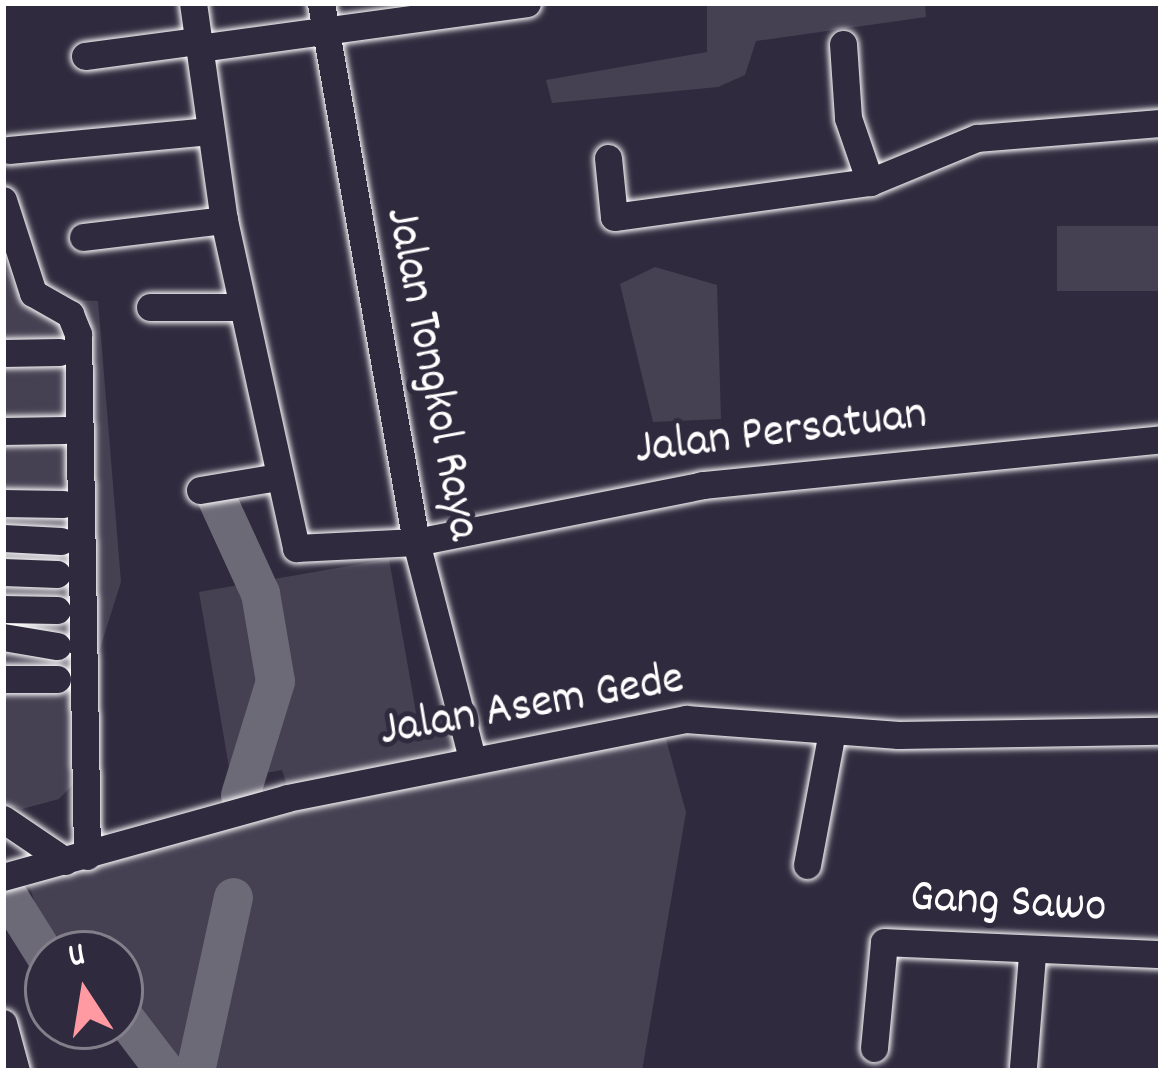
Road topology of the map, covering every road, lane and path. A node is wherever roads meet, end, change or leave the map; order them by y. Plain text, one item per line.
1 (193, 3) edge
2 (527, 3) edge
3 (323, 17) edge
4 (198, 44) junction
5 (843, 44) dead end
6 (85, 56) dead end
7 (1161, 123) edge
8 (209, 131) junction
9 (9, 150) dead end
10 (608, 158) dead end
11 (870, 182) junction
12 (3, 200) edge
13 (224, 220) junction
14 (83, 237) dead end
15 (150, 307) dead end
16 (242, 307) junction
17 (59, 352) dead end
18 (3, 353) edge
19 (64, 430) dead end
20 (3, 431) edge
21 (1161, 440) edge
22 (278, 477) junction
23 (200, 490) dead end
24 (3, 503) edge
25 (63, 504) dead end
26 (3, 538) edge
27 (62, 541) dead end
28 (416, 542) junction
29 (3, 572) edge
30 (57, 574) dead end
31 (3, 609) edge
32 (12, 637) edge
33 (57, 646) dead end
34 (57, 679) dead end
35 (3, 680) edge
36 (1161, 731) edge
37 (832, 732) junction
38 (472, 759) junction
39 (3, 819) edge
40 (66, 861) junction
41 (807, 866) dead end
42 (3, 877) edge
43 (1161, 954) edge
44 (1032, 956) junction
45 (874, 1048) dead end
46 (1023, 1066) dead end

1 - 4 street
2 - 3 street
3 - 4 street
3 - 28 street, Jalan Tongkol Raya
4 - 6 street
4 - 8 street
5 - 11 street
7 - 11 street
8 - 9 street
8 - 13 street
10 - 11 street
12 - 40 street
13 - 14 street
13 - 16 street
15 - 16 street
16 - 22 street
17 - 18 street
19 - 20 street
21 - 28 street, Jalan Persatuan
22 - 23 street
22 - 28 street, Jalan Persatuan
24 - 25 street
26 - 27 street
28 - 38 street, Jalan Tongkol Raya
29 - 30 street
31 - 32 street
32 - 33 street
34 - 35 street
36 - 37 street, Jalan Asem Gede
37 - 38 street, Jalan Asem Gede
37 - 41 street
38 - 40 street, Jalan Asem Gede
39 - 40 street
40 - 42 street, Jalan Asem Gede
43 - 44 street, Gang Sawo
44 - 45 street, Gang Sawo
44 - 46 street

